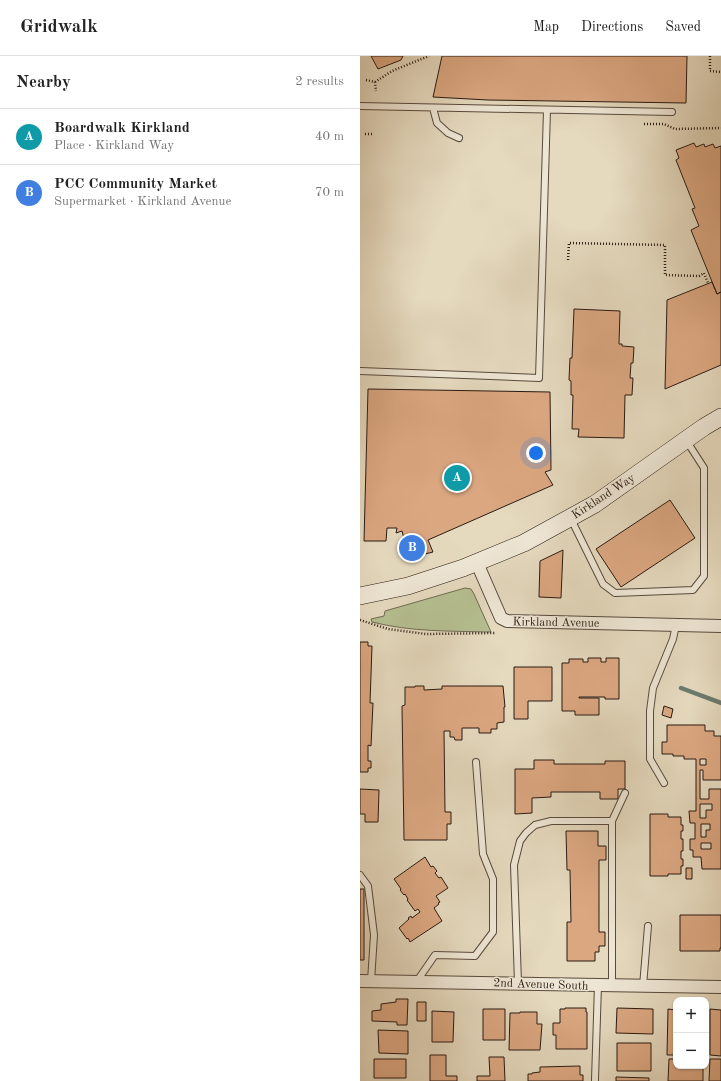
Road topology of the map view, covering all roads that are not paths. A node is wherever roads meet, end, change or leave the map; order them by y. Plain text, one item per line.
1 (360, 106) edge
2 (433, 108) junction
3 (546, 110) junction
4 (672, 112) dead end
5 (459, 138) dead end
6 (360, 371) edge
7 (721, 417) edge
8 (686, 440) junction
9 (570, 517) junction
10 (477, 563) junction
11 (360, 596) edge
12 (676, 625) junction
13 (721, 626) edge
14 (476, 762) dead end
15 (664, 783) dead end
16 (625, 792) dead end
17 (612, 821) junction
18 (360, 875) edge
19 (648, 926) dead end
20 (365, 981) edge
21 (417, 981) junction
22 (518, 983) junction
23 (598, 985) junction
24 (612, 985) junction
25 (643, 986) junction
26 (721, 987) edge
27 (595, 1080) dead end

1 - 2 lane
2 - 3 lane
2 - 5 lane
3 - 4 lane
3 - 6 lane
7 - 8 main road, Kirkland Way
8 - 9 main road, Kirkland Way
8 - 9 lane
9 - 10 main road, Kirkland Way
10 - 11 main road
10 - 12 street, Kirkland Avenue
12 - 13 street, Kirkland Avenue
12 - 15 lane
14 - 21 lane
16 - 17 lane
17 - 22 lane
17 - 24 lane
18 - 20 lane
19 - 25 lane
20 - 21 street, 2nd Avenue South
21 - 22 street, 2nd Avenue South
22 - 23 street, 2nd Avenue South
23 - 24 street, 2nd Avenue South
23 - 27 lane
24 - 25 street, 2nd Avenue South
25 - 26 street, 2nd Avenue South

